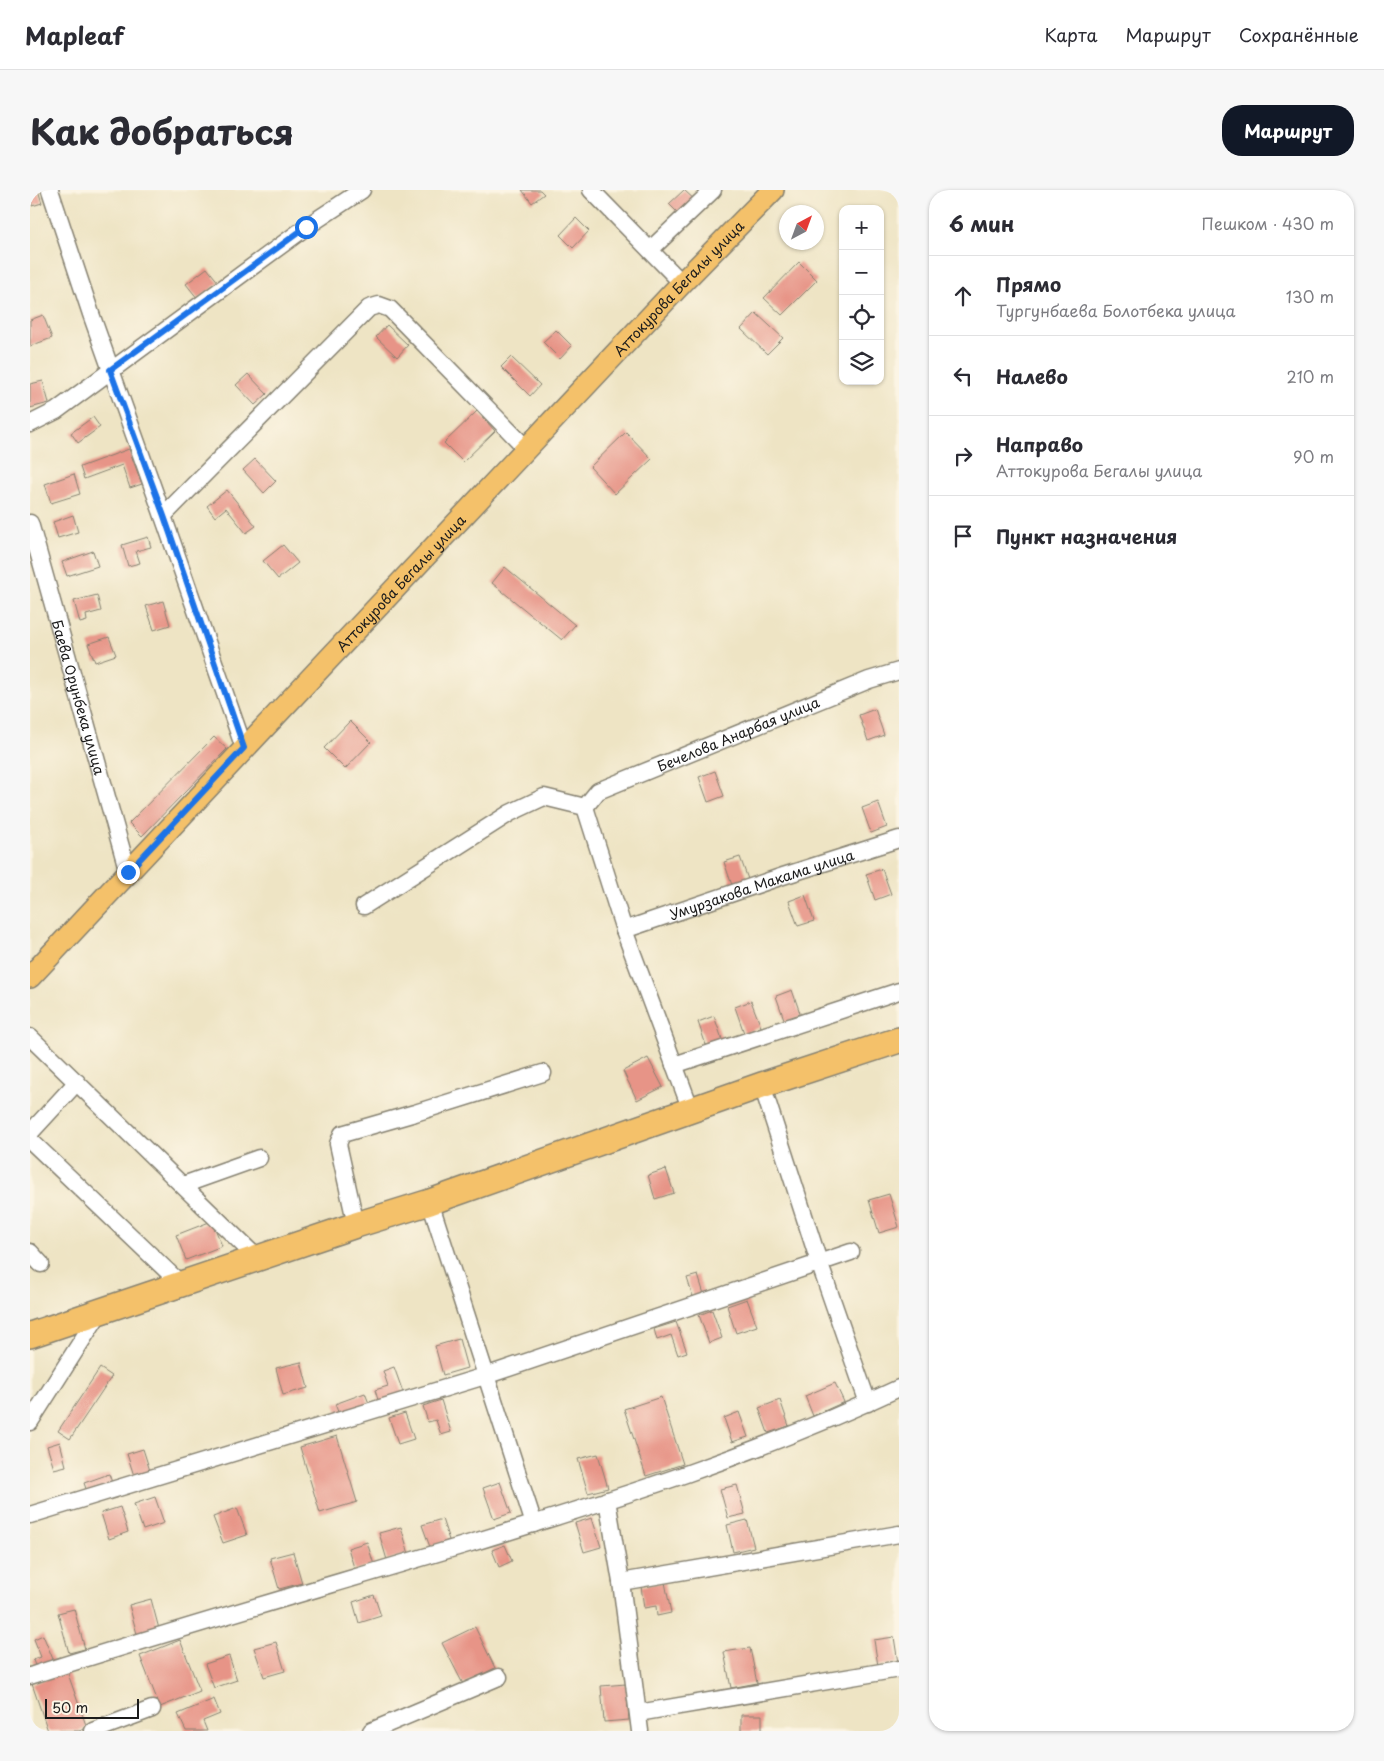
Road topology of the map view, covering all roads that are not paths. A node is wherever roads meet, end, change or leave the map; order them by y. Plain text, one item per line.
1 (50, 190) edge
2 (362, 190) edge
3 (591, 190) edge
4 (713, 190) edge
5 (773, 190) edge
6 (650, 250) junction
7 (682, 283) junction
8 (110, 370) junction
9 (30, 424) edge
10 (526, 448) junction
11 (164, 516) junction
12 (30, 523) edge
13 (899, 671) edge
14 (244, 748) junction
15 (585, 807) junction
16 (899, 839) edge
17 (128, 872) junction
18 (364, 906) dead end
19 (624, 930) junction
20 (30, 977) edge
21 (899, 991) edge
22 (30, 1037) edge
23 (899, 1040) edge
24 (674, 1065) junction
25 (543, 1073) dead end
26 (76, 1082) junction
27 (762, 1085) junction
28 (691, 1110) junction
29 (30, 1133) edge
30 (30, 1140) edge
31 (259, 1158) dead end
32 (183, 1185) junction
33 (430, 1202) junction
34 (356, 1225) junction
35 (851, 1252) dead end
36 (257, 1258) junction
37 (819, 1262) junction
38 (181, 1284) junction
39 (100, 1312) junction
40 (30, 1335) edge
41 (485, 1376) junction
42 (899, 1388) edge
43 (868, 1403) junction
44 (30, 1422) edge
45 (607, 1500) junction
46 (30, 1515) edge
47 (534, 1524) junction
48 (899, 1534) edge
49 (621, 1582) junction
50 (899, 1669) edge
51 (30, 1676) edge
52 (499, 1677) dead end
53 (152, 1709) dead end
54 (638, 1713) junction
55 (93, 1731) edge
56 (371, 1731) edge
57 (640, 1731) edge

1 - 8 street
2 - 8 street
3 - 6 street
4 - 6 street
5 - 7 main road, Аттокурова Бегалы улица
6 - 7 street
7 - 10 main road, Аттокурова Бегалы улица
8 - 9 street
8 - 11 street
10 - 11 street
10 - 14 main road, Аттокурова Бегалы улица
11 - 14 street
12 - 17 street, Баева Орунбека улица
13 - 15 street, Бечелова Анарбая улица
14 - 17 main road, Аттокурова Бегалы улица
15 - 18 street
15 - 19 street
16 - 19 street, Умурзакова Макама улица
17 - 20 main road, Аттокурова Бегалы улица
19 - 24 street
21 - 24 street
22 - 26 street
23 - 27 highway
24 - 28 street
25 - 34 street
26 - 29 street
26 - 32 street
27 - 28 highway
27 - 37 street
28 - 33 highway
30 - 38 street
31 - 32 street
32 - 36 street
33 - 34 highway
33 - 41 street
34 - 36 highway
35 - 37 street
36 - 38 highway
37 - 41 street
37 - 43 street
38 - 39 highway
39 - 40 highway
39 - 44 street
41 - 46 street
41 - 47 street
42 - 43 street
43 - 45 street
45 - 47 street
45 - 49 street
47 - 51 street
48 - 49 street
49 - 54 street
50 - 54 street
52 - 56 street
53 - 55 street
54 - 57 street

